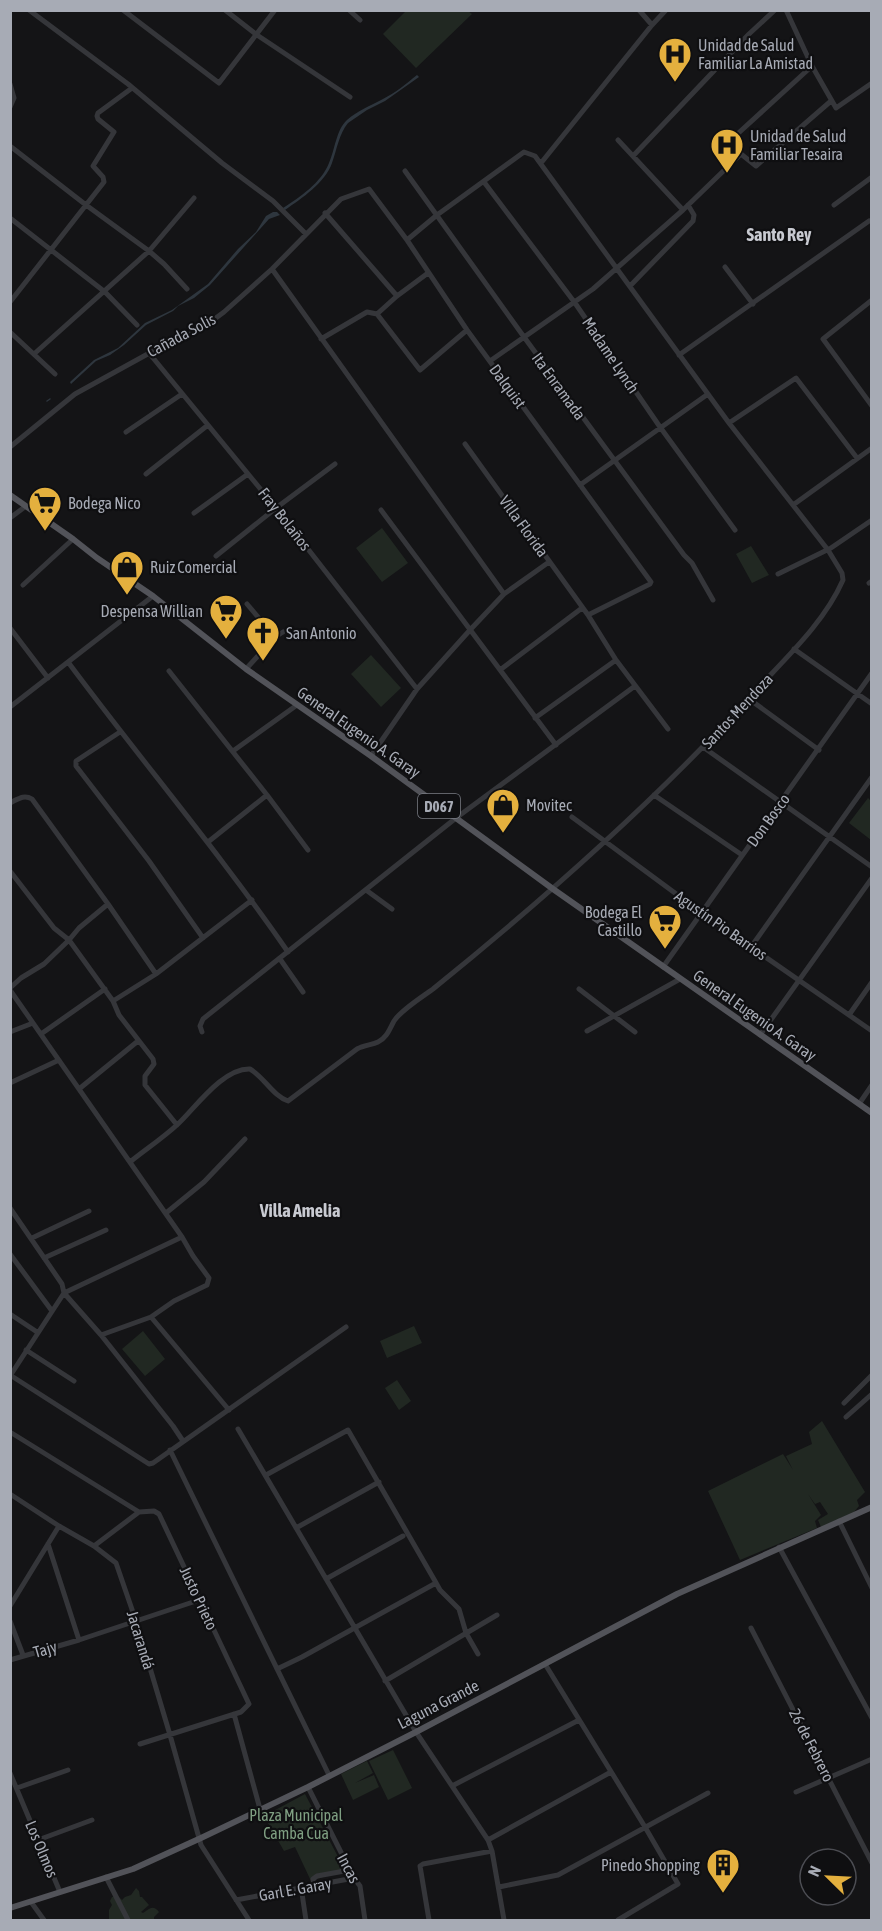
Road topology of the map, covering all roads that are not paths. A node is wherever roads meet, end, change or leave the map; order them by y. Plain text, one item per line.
1 (29, 10) edge
2 (123, 10) edge
3 (225, 10) edge
4 (275, 10) edge
5 (349, 10) edge
6 (639, 10) edge
7 (666, 10) edge
8 (776, 10) edge
9 (786, 10) edge
10 (360, 20) dead end
11 (652, 25) junction
12 (257, 35) junction
13 (812, 66) junction
14 (872, 83) edge
15 (10, 84) edge
16 (132, 88) junction
17 (350, 98) dead end
18 (831, 101) junction
19 (10, 107) edge
20 (618, 140) dead end
21 (10, 146) edge
22 (741, 154) junction
23 (633, 156) junction
24 (541, 163) junction
25 (405, 171) dead end
26 (872, 177) edge
27 (484, 182) junction
28 (369, 189) joint
29 (194, 198) dead end
30 (86, 205) junction
31 (688, 205) junction
32 (834, 205) dead end
33 (683, 210) junction
34 (326, 213) junction
35 (437, 215) junction
36 (10, 218) edge
37 (869, 221) dead end
38 (306, 234) junction
39 (407, 240) junction
40 (51, 249) junction
41 (149, 251) junction
42 (725, 267) dead end
43 (272, 269) junction
44 (618, 269) junction
45 (428, 273) junction
46 (630, 286) junction
47 (187, 289) dead end
48 (105, 292) junction
49 (397, 296) junction
50 (10, 302) edge
51 (575, 303) junction
52 (870, 303) edge
53 (753, 304) junction
54 (377, 314) junction
55 (137, 325) dead end
56 (467, 330) junction
57 (10, 332) edge
58 (524, 337) junction
59 (321, 339) junction
60 (149, 353) junction
61 (34, 354) junction
62 (679, 355) junction
63 (490, 361) junction
64 (55, 374) dead end
65 (182, 394) junction
66 (708, 394) junction
67 (872, 406) edge
68 (729, 423) junction
69 (208, 425) junction
70 (660, 427) junction
71 (126, 432) dead end
72 (465, 444) dead end
73 (10, 447) edge
74 (872, 448) edge
75 (857, 458) junction
76 (614, 460) junction
77 (335, 464) dead end
78 (146, 474) dead end
79 (248, 474) junction
80 (580, 485) junction
81 (10, 495) edge
82 (793, 505) junction
83 (26, 506) junction
84 (276, 508) junction
85 (381, 510) dead end
86 (194, 513) dead end
87 (10, 518) edge
88 (872, 520) edge
89 (735, 530) dead end
90 (73, 539) junction
91 (827, 550) junction
92 (216, 556) dead end
93 (549, 561) junction
94 (778, 574) dead end
95 (23, 585) dead end
96 (504, 594) junction
97 (153, 596) junction
98 (713, 600) dead end
99 (247, 604) dead end
100 (582, 608) junction
101 (588, 615) junction
102 (10, 628) edge
103 (470, 630) junction
104 (283, 632) dead end
105 (275, 637) junction
106 (794, 649) junction
107 (616, 660) junction
108 (68, 662) junction
109 (246, 669) junction
110 (500, 670) junction
111 (169, 671) dead end
112 (872, 673) edge
113 (48, 678) junction
114 (635, 686) junction
115 (417, 688) junction
116 (857, 694) junction
117 (749, 699) junction
118 (872, 704) edge
119 (297, 705) junction
120 (10, 707) edge
121 (535, 718) junction
122 (668, 729) dead end
123 (120, 732) junction
124 (556, 745) junction
125 (703, 747) junction
126 (819, 750) junction
127 (232, 751) junction
128 (370, 756) junction
129 (872, 777) edge
130 (267, 795) junction
131 (654, 795) junction
132 (10, 803) edge
133 (781, 803) junction
134 (572, 817) dead end
135 (456, 818) junction
136 (830, 837) junction
137 (604, 841) junction
138 (208, 842) junction
139 (308, 850) dead end
140 (742, 855) junction
141 (872, 867) edge
142 (10, 872) edge
143 (872, 878) edge
144 (553, 889) junction
145 (366, 890) junction
146 (252, 900) junction
147 (108, 904) junction
148 (392, 909) dead end
149 (702, 913) junction
150 (203, 938) junction
151 (69, 940) junction
152 (751, 947) junction
153 (288, 952) junction
154 (280, 959) junction
155 (663, 968) junction
156 (156, 974) junction
157 (680, 979) junction
158 (799, 980) junction
159 (872, 982) edge
160 (10, 989) edge
161 (105, 989) junction
162 (579, 989) dead end
163 (303, 992) dead end
164 (113, 1001) junction
165 (849, 1015) junction
166 (614, 1016) junction
167 (33, 1023) junction
168 (587, 1031) dead end
169 (872, 1031) edge
170 (10, 1032) edge
171 (202, 1032) dead end
172 (635, 1032) dead end
173 (41, 1034) junction
174 (760, 1035) junction
175 (138, 1041) junction
176 (59, 1060) junction
177 (10, 1083) edge
178 (872, 1085) edge
179 (79, 1089) junction
180 (859, 1104) junction
181 (872, 1113) edge
182 (177, 1125) junction
183 (245, 1138) dead end
184 (130, 1162) junction
185 (10, 1208) edge
186 (89, 1211) dead end
187 (166, 1213) junction
188 (106, 1230) dead end
189 (182, 1237) junction
190 (32, 1238) junction
191 (10, 1254) edge
192 (44, 1258) junction
193 (64, 1293) junction
194 (52, 1311) junction
195 (10, 1314) edge
196 (151, 1317) junction
197 (346, 1327) dead end
198 (37, 1332) junction
199 (101, 1335) junction
200 (26, 1350) junction
201 (11, 1375) edge
202 (872, 1375) edge
203 (74, 1381) dead end
204 (872, 1394) edge
205 (844, 1403) dead end
206 (229, 1410) junction
207 (846, 1417) dead end
208 (238, 1429) dead end
209 (10, 1431) edge
210 (183, 1441) junction
211 (170, 1450) junction
212 (266, 1475) junction
213 (379, 1482) junction
214 (10, 1494) edge
215 (872, 1508) edge
216 (139, 1512) junction
217 (839, 1521) junction
218 (59, 1526) junction
219 (296, 1528) junction
220 (403, 1536) dead end
221 (48, 1544) junction
222 (94, 1546) junction
223 (779, 1547) junction
224 (326, 1579) junction
225 (436, 1583) junction
226 (872, 1588) edge
227 (199, 1600) junction
228 (10, 1606) edge
229 (497, 1615) dead end
230 (10, 1621) edge
231 (136, 1621) junction
232 (356, 1628) junction
233 (751, 1628) dead end
234 (466, 1633) junction
235 (79, 1640) junction
236 (478, 1654) dead end
237 (23, 1655) junction
238 (10, 1660) edge
239 (545, 1664) junction
240 (277, 1669) junction
241 (385, 1681) junction
242 (234, 1714) junction
243 (872, 1718) edge
244 (579, 1720) junction
245 (416, 1732) junction
246 (170, 1734) junction
247 (140, 1744) dead end
248 (872, 1759) edge
249 (68, 1770) dead end
250 (611, 1772) junction
251 (10, 1773) edge
252 (329, 1775) junction
253 (829, 1779) junction
254 (452, 1786) junction
255 (308, 1787) junction
256 (16, 1788) junction
257 (796, 1792) dead end
258 (708, 1793) dead end
259 (260, 1809) junction
260 (92, 1820) dead end
261 (645, 1827) junction
262 (201, 1838) junction
263 (38, 1840) junction
264 (488, 1840) junction
265 (492, 1851) junction
266 (872, 1863) edge
267 (350, 1870) junction
268 (106, 1877) junction
269 (354, 1878) junction
270 (314, 1885) junction
271 (301, 1887) junction
272 (499, 1887) junction
273 (60, 1892) junction
274 (236, 1900) junction
275 (31, 1902) junction
276 (10, 1908) edge
277 (44, 1920) edge
278 (128, 1920) edge
279 (249, 1920) edge
280 (306, 1920) edge
281 (365, 1920) edge
282 (429, 1920) edge
283 (504, 1920) edge
284 (618, 1920) edge

1 - 16 street
2 - 12 street
3 - 12 street
4 - 12 street
5 - 10 street
6 - 11 street
7 - 11 street
8 - 23 street
9 - 13 street
11 - 24 street
12 - 17 street
13 - 18 street
13 - 22 street
14 - 18 street
15 - 19 street
16 - 30 street
16 - 38 street
18 - 22 street
20 - 23 street
21 - 30 street
22 - 31 street
23 - 33 street
24 - 27 street
24 - 44 street
25 - 35 street, Ita Enramada
26 - 32 street
27 - 35 street
27 - 51 street, Madame Lynch
28 - 34 street, Cañada Solis
28 - 39 street, Dalquist
29 - 41 street
30 - 40 street
30 - 41 street
31 - 33 street
31 - 46 street
33 - 44 street
34 - 38 street, Cañada Solis
34 - 49 street
35 - 39 street
35 - 58 street, Ita Enramada
36 - 40 street
37 - 53 street
38 - 43 street, Cañada Solis
39 - 45 street, Dalquist
40 - 48 street
40 - 50 street
41 - 47 street
41 - 48 street
42 - 53 street
43 - 59 street
43 - 60 street, Cañada Solis
44 - 46 street
44 - 51 street
45 - 49 street
45 - 56 street, Dalquist
46 - 62 street
48 - 55 street
48 - 61 street
49 - 54 street
51 - 58 street
51 - 70 street, Madame Lynch
52 - 67 street
53 - 62 street
54 - 56 street
54 - 59 street
56 - 63 street, Dalquist
57 - 61 street
58 - 63 street
58 - 76 street, Ita Enramada
59 - 96 street
60 - 65 street, Fray Bolaños
60 - 73 street, Cañada Solis
61 - 64 street
62 - 66 street
63 - 80 street, Dalquist
65 - 69 street, Fray Bolaños
65 - 71 street
66 - 68 street
66 - 70 street
68 - 75 street
68 - 82 street
69 - 78 street
69 - 79 street, Fray Bolaños
70 - 76 street
70 - 89 street, Madame Lynch
72 - 93 street, Villa Florida
74 - 75 street
75 - 82 street
76 - 80 street
76 - 98 street, Ita Enramada
77 - 84 street
79 - 84 street, Fray Bolaños
79 - 86 street
80 - 101 street, Dalquist
81 - 83 main road, General Eugenio A. Garay / D067
82 - 91 street
83 - 87 street
83 - 90 main road, General Eugenio A. Garay / D067
84 - 92 street
84 - 115 street, Fray Bolaños
85 - 103 street
88 - 91 street
90 - 95 street
90 - 97 main road, General Eugenio A. Garay / D067
91 - 94 street
91 - 106 street, Santos Mendoza
93 - 96 street
93 - 100 street, Villa Florida
96 - 103 street
97 - 108 street
97 - 109 main road, General Eugenio A. Garay / D067
99 - 105 street
100 - 101 street, Villa Florida
100 - 110 street
101 - 107 street, Villa Florida
102 - 113 street
103 - 110 street
103 - 115 street
104 - 105 street
105 - 109 street
106 - 116 street
106 - 117 street, Santos Mendoza
107 - 114 street, Villa Florida
107 - 121 street
108 - 113 street
108 - 123 street
109 - 119 main road, General Eugenio A. Garay / D067
110 - 121 street
111 - 127 street
112 - 116 street, Don Bosco
113 - 120 street
114 - 122 street, Villa Florida
114 - 124 street
115 - 128 street
116 - 118 street
116 - 126 street, Don Bosco
117 - 125 street, Santos Mendoza
117 - 126 street
119 - 127 street
119 - 128 main road, General Eugenio A. Garay / D067
121 - 124 street
123 - 138 street
123 - 150 street
124 - 135 street
125 - 131 street, Santos Mendoza
125 - 133 street
126 - 133 street, Don Bosco
127 - 130 street
128 - 135 main road, General Eugenio A. Garay / D067
129 - 136 street
130 - 138 street
130 - 139 street
131 - 137 street, Santos Mendoza
131 - 140 street
132 - 147 street
133 - 136 street
133 - 140 street, Don Bosco
134 - 137 street, Agustín Pio Barrios
135 - 144 main road, General Eugenio A. Garay / D067
135 - 145 street
136 - 141 street
136 - 152 street
137 - 144 street, Santos Mendoza
137 - 149 street, Agustín Pio Barrios
138 - 146 street
140 - 149 street, Don Bosco
142 - 151 street
143 - 158 street
144 - 155 main road, General Eugenio A. Garay / D067
144 - 182 street, Santos Mendoza
145 - 148 street
145 - 153 street
146 - 150 street
146 - 153 street
147 - 151 street
147 - 156 street
149 - 152 street, Agustín Pio Barrios
149 - 155 street, Don Bosco
150 - 156 street
151 - 160 street
151 - 161 street
152 - 158 street, Agustín Pio Barrios
153 - 154 street
154 - 163 street
154 - 171 street
155 - 157 main road, General Eugenio A. Garay / D067
156 - 164 street
157 - 166 street
157 - 174 main road, General Eugenio A. Garay / D067
158 - 165 street, Agustín Pio Barrios
158 - 174 street
159 - 165 street
160 - 167 street
161 - 164 street
161 - 173 street
162 - 166 street
164 - 175 street
165 - 169 street, Agustín Pio Barrios
166 - 168 street
166 - 172 street
167 - 170 street
167 - 173 street
173 - 176 street
174 - 180 main road, General Eugenio A. Garay / D067
175 - 179 street
175 - 182 street
176 - 177 street
176 - 179 street
178 - 180 street
179 - 184 street
180 - 181 main road, General Eugenio A. Garay / D067
182 - 184 street
183 - 187 street
184 - 187 street
185 - 190 street
186 - 190 street
187 - 189 street
188 - 192 street
189 - 193 street
189 - 196 street
190 - 192 street
191 - 194 street
192 - 193 street
193 - 194 street
193 - 199 street
194 - 198 street
195 - 198 street
196 - 199 street
196 - 206 street
197 - 206 street
198 - 200 street
199 - 210 street
200 - 201 street
200 - 203 street
201 - 211 street
202 - 205 street
204 - 207 street
206 - 210 street
208 - 212 street
209 - 216 street
210 - 211 street
211 - 240 street
212 - 213 street
212 - 219 street
213 - 219 street
213 - 225 street
214 - 218 street, Jacarandá
215 - 217 main road, Laguna Grande
216 - 222 street
216 - 227 street, Justo Prieto
217 - 223 main road, Laguna Grande
217 - 226 street
218 - 221 street
218 - 222 street, Jacarandá
219 - 224 street
220 - 224 street
221 - 228 street
221 - 235 street
222 - 231 street, Jacarandá
223 - 239 main road, Laguna Grande
223 - 243 street
224 - 232 street
225 - 232 street
225 - 234 street
227 - 231 street, Tajy
227 - 242 street, Justo Prieto
229 - 234 street
230 - 237 street
231 - 235 street, Tajy
231 - 246 street, Jacarandá
232 - 240 street
232 - 241 street
233 - 253 street, 26 de Febrero
234 - 236 street
234 - 241 street
235 - 237 street, Tajy
237 - 238 street, Tajy
239 - 244 street
239 - 245 main road, Laguna Grande
240 - 252 street
241 - 245 street
242 - 246 street
242 - 259 street
244 - 250 street
244 - 254 street
245 - 252 main road, Laguna Grande
245 - 254 street
246 - 247 street
246 - 262 street, Jacarandá
248 - 253 street
249 - 256 street
250 - 261 street
250 - 264 street
251 - 256 street, Los Olmos
252 - 255 main road, Laguna Grande
253 - 257 street
253 - 266 street, 26 de Febrero
254 - 264 street
255 - 259 main road, Laguna Grande
255 - 267 street, Incas
256 - 263 street, Los Olmos
258 - 261 street
259 - 262 main road, Laguna Grande
260 - 263 street
261 - 272 street
261 - 284 street
262 - 268 main road, Laguna Grande
262 - 274 street, Jacarandá
263 - 273 street, Los Olmos
264 - 265 street
265 - 272 street
265 - 282 street
267 - 269 street, Incas
267 - 270 street
268 - 273 main road, Laguna Grande
268 - 278 street
269 - 270 street, Garl E. Garay
269 - 281 street, Incas
270 - 271 street, Garl E. Garay
271 - 274 street, Garl E. Garay
271 - 280 street
272 - 283 street
273 - 275 main road, Laguna Grande
274 - 279 street, Jacarandá
275 - 276 main road, Laguna Grande
275 - 277 street

